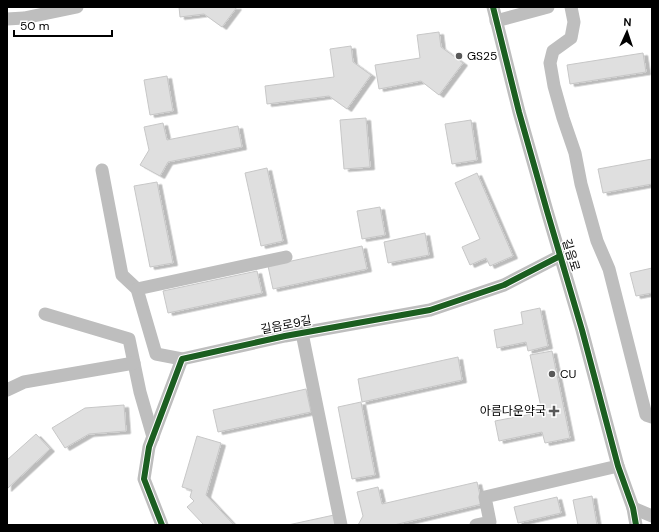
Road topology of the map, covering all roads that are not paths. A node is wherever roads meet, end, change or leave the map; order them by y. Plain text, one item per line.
1 (77, 7) edge
2 (492, 7) edge
3 (548, 7) edge
4 (571, 7) edge
5 (7, 19) edge
6 (496, 21) junction
7 (102, 170) dead end
8 (560, 256) junction
9 (286, 257) dead end
10 (137, 290) junction
11 (45, 314) dead end
12 (302, 333) junction
13 (182, 358) junction
14 (134, 363) junction
15 (7, 390) edge
16 (652, 416) edge
17 (153, 437) junction
18 (618, 466) junction
19 (633, 508) junction
20 (652, 516) edge
21 (162, 525) edge
22 (341, 525) edge
23 (476, 525) edge
24 (636, 525) edge

1 - 5 street
2 - 6 street, 길음로
3 - 6 street
4 - 16 street
6 - 8 street, 길음로
7 - 10 street
8 - 12 street, 길음로9길
8 - 18 street, 길음로
9 - 10 street
10 - 13 street
11 - 14 street
12 - 13 street, 길음로9길
12 - 22 street
13 - 17 street
14 - 15 street
14 - 17 street
17 - 21 street
18 - 19 street, 길음로
18 - 23 street
19 - 20 street
19 - 24 street, 길음로

